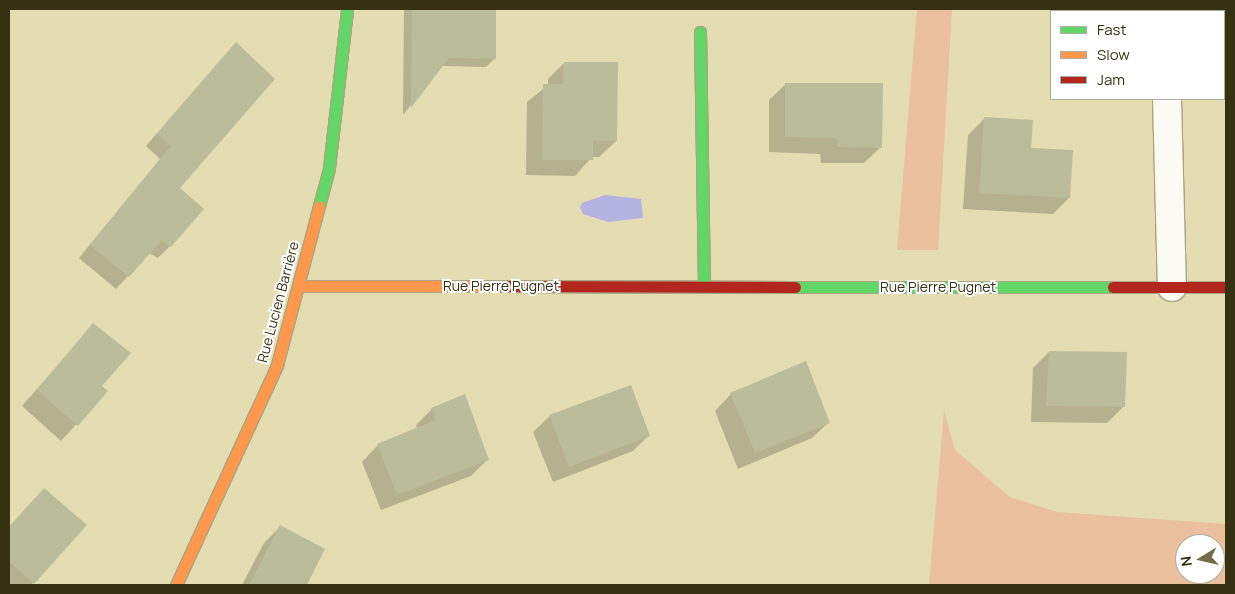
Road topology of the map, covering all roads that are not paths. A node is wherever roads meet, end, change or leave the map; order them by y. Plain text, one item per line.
1 (347, 9) edge
2 (700, 32) dead end
3 (1167, 100) edge
4 (298, 286) junction
5 (704, 286) junction
6 (1172, 287) junction
7 (1226, 288) edge
8 (176, 585) edge

1 - 4 street, Rue Lucien Barrière
2 - 5 street
3 - 6 street
4 - 5 street, Rue Pierre Pugnet
4 - 8 street, Rue Lucien Barrière
5 - 6 street, Rue Pierre Pugnet
6 - 7 street, Rue Pierre Pugnet

